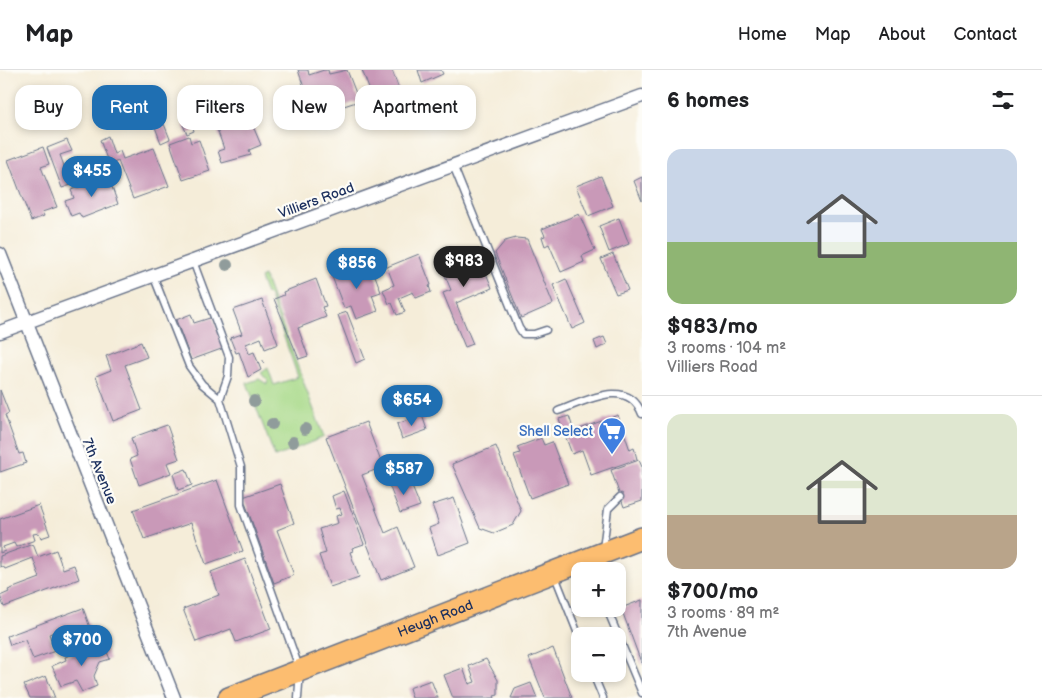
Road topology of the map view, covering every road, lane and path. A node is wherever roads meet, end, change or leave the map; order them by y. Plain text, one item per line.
1 (642, 96) edge
2 (453, 164) junction
3 (0, 254) edge
4 (193, 260) junction
5 (153, 275) junction
6 (26, 323) junction
7 (546, 330) dead end
8 (0, 332) edge
9 (266, 361) dead end
10 (258, 363) dead end
11 (220, 399) junction
12 (558, 411) dead end
13 (642, 414) edge
14 (620, 497) dead end
15 (642, 538) edge
16 (593, 559) junction
17 (554, 572) junction
18 (611, 617) edge
19 (575, 627) edge
20 (300, 670) junction
21 (596, 682) edge
22 (642, 694) edge
23 (299, 697) edge
24 (174, 698) edge
25 (229, 698) edge
26 (603, 698) edge

1 - 2 street, Villiers Road
2 - 4 street, Villiers Road
2 - 7 lane
3 - 6 street, 7th Avenue
4 - 5 street, Villiers Road
4 - 11 lane
5 - 6 street, Villiers Road
5 - 11 lane
6 - 8 street, Villiers Road
6 - 24 street, 7th Avenue
9 - 10 path
11 - 20 lane
12 - 13 lane
14 - 16 lane
15 - 16 main road, Heugh Road
16 - 17 main road, Heugh Road
17 - 19 lane
17 - 20 main road, Heugh Road
18 - 22 lane
20 - 23 lane
20 - 25 main road, Heugh Road
21 - 26 lane

